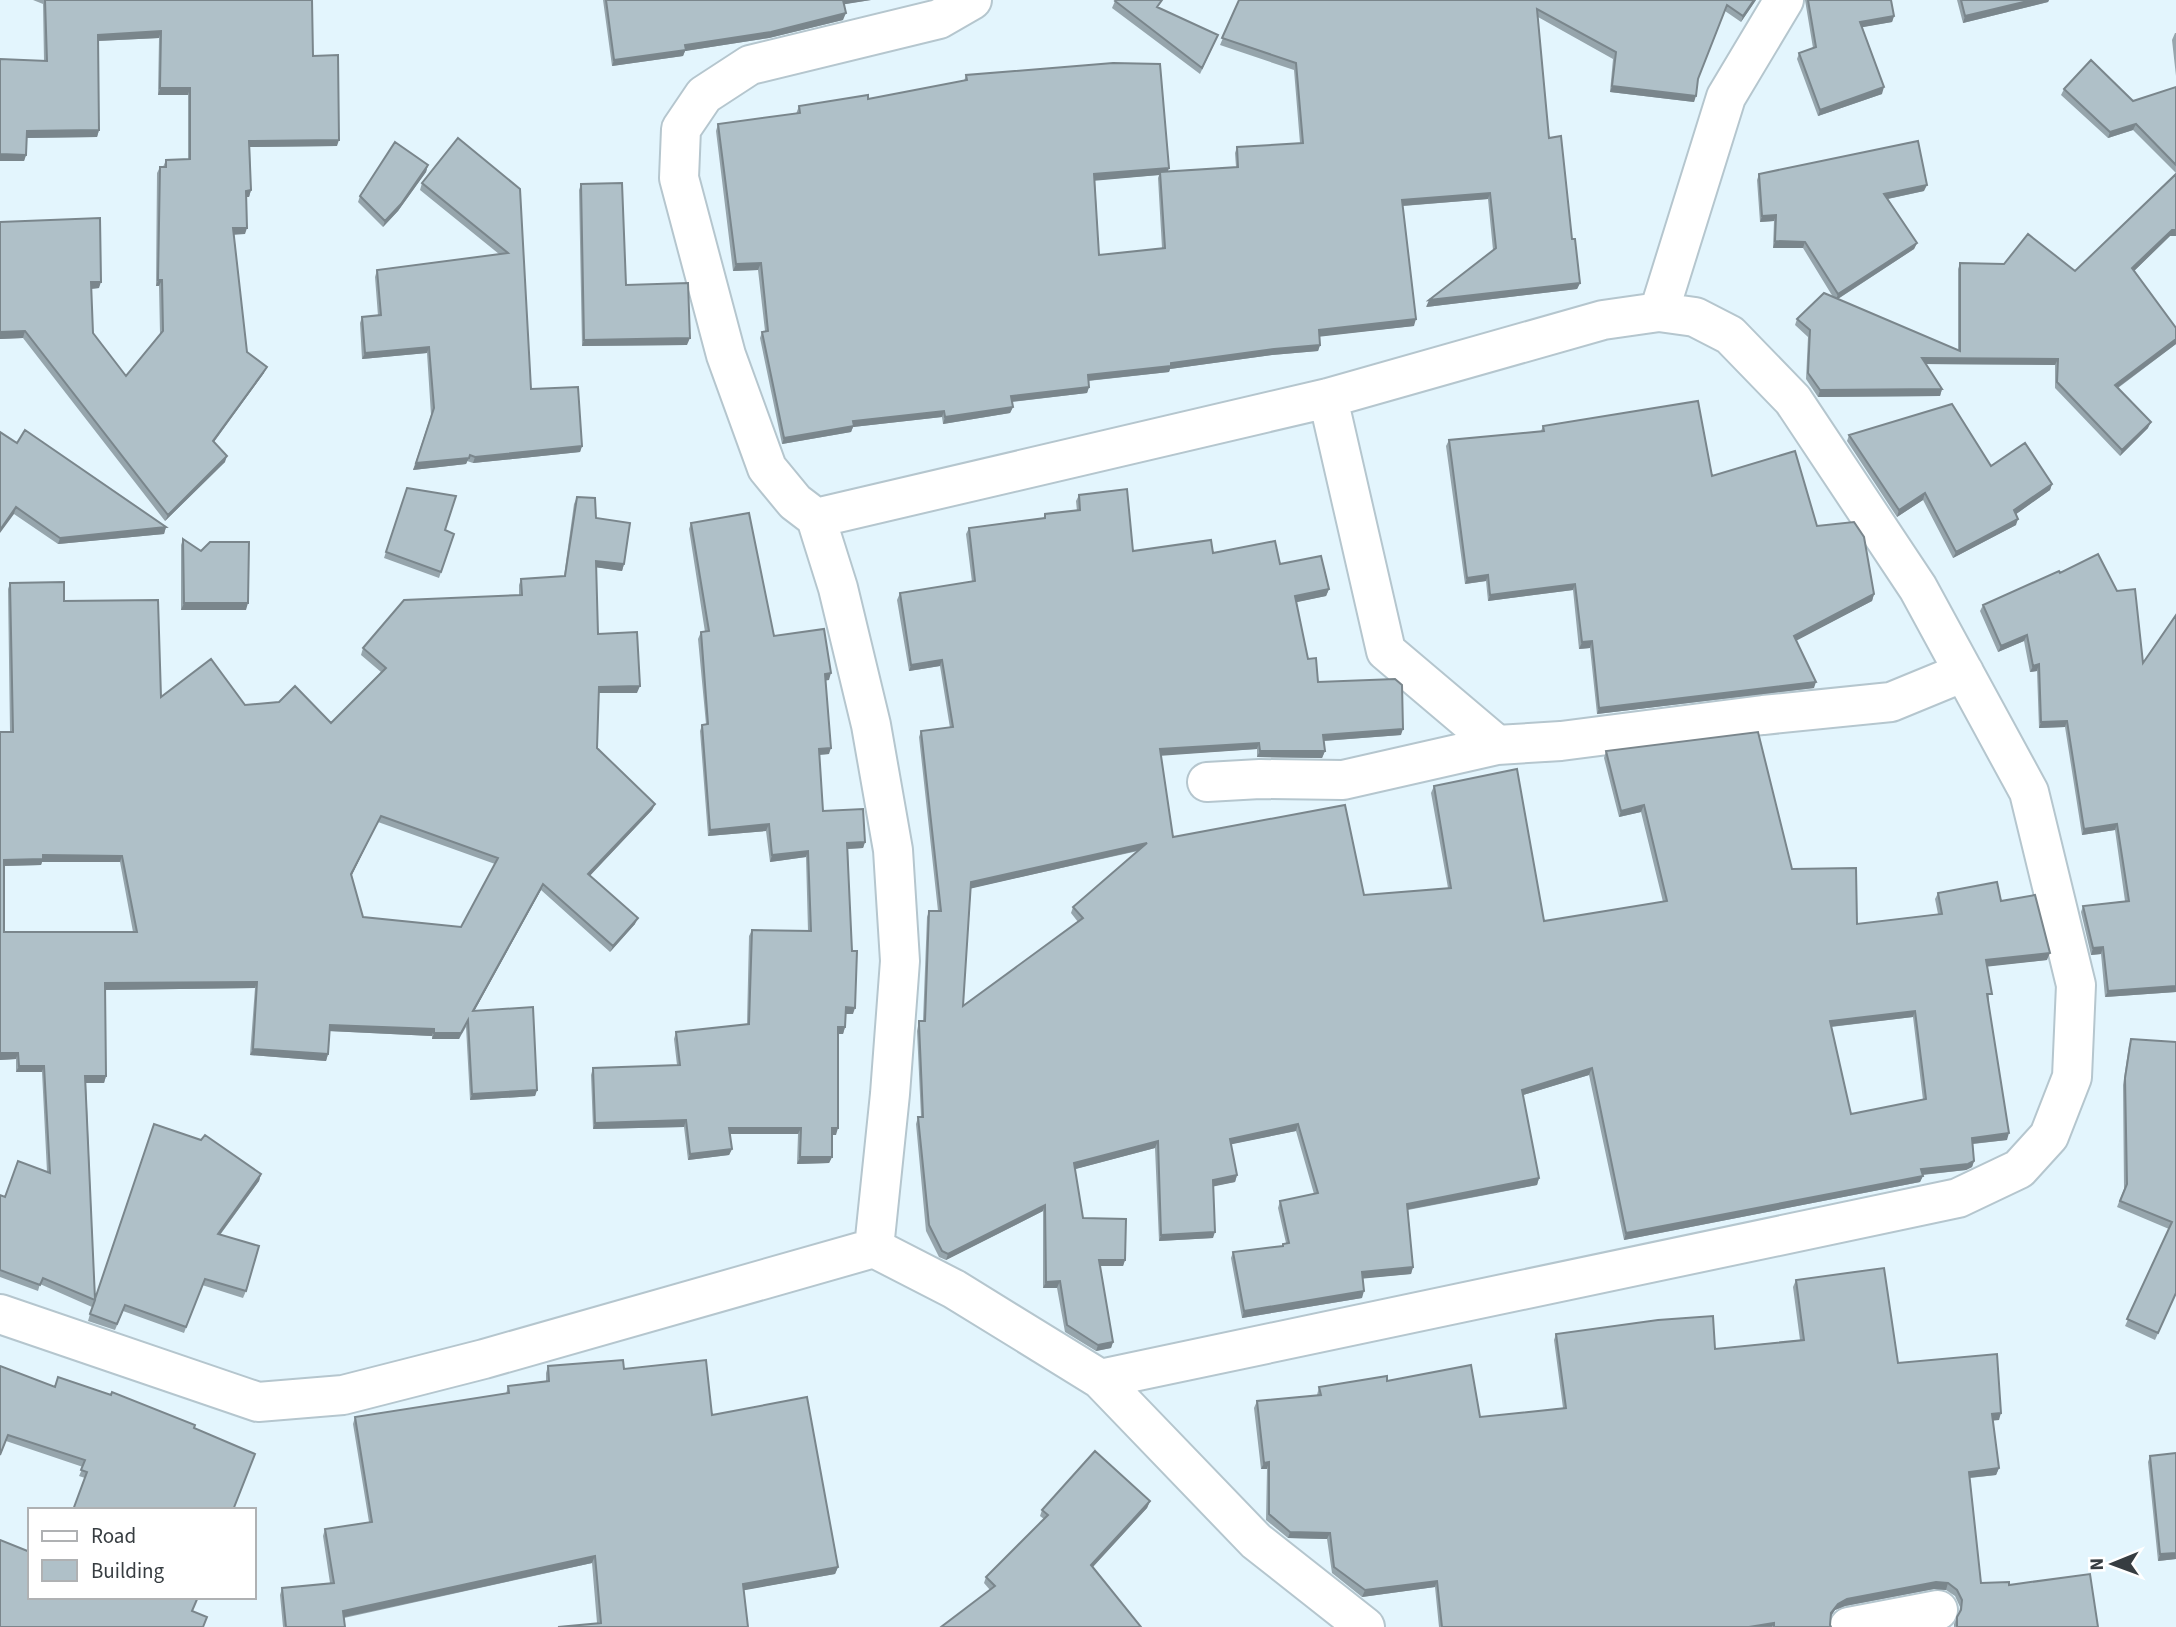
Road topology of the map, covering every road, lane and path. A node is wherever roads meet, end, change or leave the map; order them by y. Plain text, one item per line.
1 (972, 0) edge
2 (1784, 0) edge
3 (1659, 312) junction
4 (1328, 398) junction
5 (816, 518) junction
6 (1964, 672) junction
7 (1497, 745) junction
8 (1207, 782) dead end
9 (874, 1248) junction
10 (0, 1314) edge
11 (1100, 1380) junction
12 (1937, 1610) dead end
13 (1365, 1627) edge
14 (1849, 1627) edge

1 - 5 street
2 - 3 street
3 - 4 street
3 - 6 street
4 - 5 street
4 - 7 street
5 - 9 street
6 - 7 street
6 - 11 street
7 - 8 street
9 - 10 street
9 - 11 street
11 - 13 street
12 - 14 street

